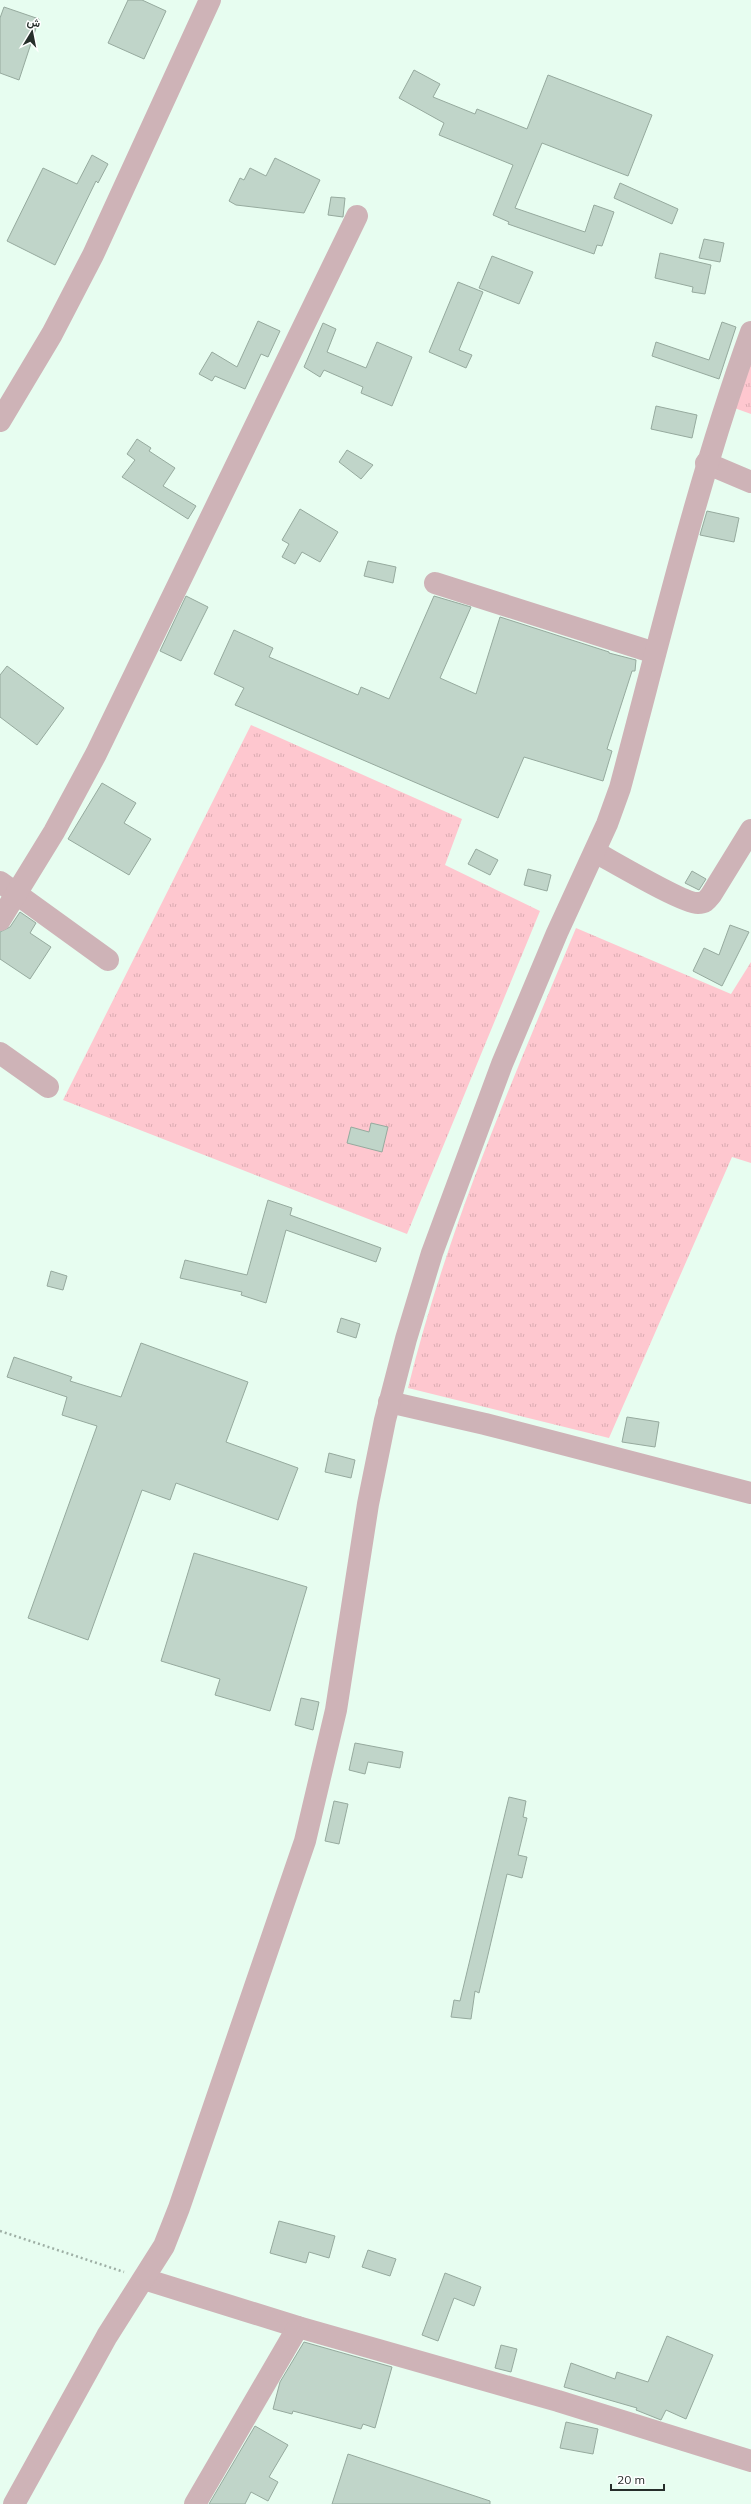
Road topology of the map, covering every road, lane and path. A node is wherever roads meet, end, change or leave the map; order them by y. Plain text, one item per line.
1 (210, 0) edge
2 (357, 216) dead end
3 (751, 332) edge
4 (0, 421) edge
5 (706, 464) junction
6 (751, 482) edge
7 (435, 583) dead end
8 (655, 653) junction
9 (751, 830) edge
10 (595, 852) junction
11 (0, 882) edge
12 (18, 894) junction
13 (0, 920) edge
14 (108, 960) dead end
15 (0, 1053) edge
16 (48, 1087) dead end
17 (390, 1402) junction
18 (751, 1493) edge
19 (0, 2231) edge
20 (144, 2279) junction
21 (298, 2327) junction
22 (751, 2461) edge
23 (14, 2504) edge
24 (195, 2504) edge

1 - 4 street
2 - 12 street
3 - 5 street
5 - 6 street
5 - 8 street
7 - 8 street
8 - 10 street
9 - 10 street
10 - 17 street
11 - 12 street
12 - 13 street
12 - 14 street
15 - 16 street
17 - 18 street
17 - 20 street
19 - 20 path
20 - 21 street
20 - 23 street
21 - 22 street
21 - 24 street

